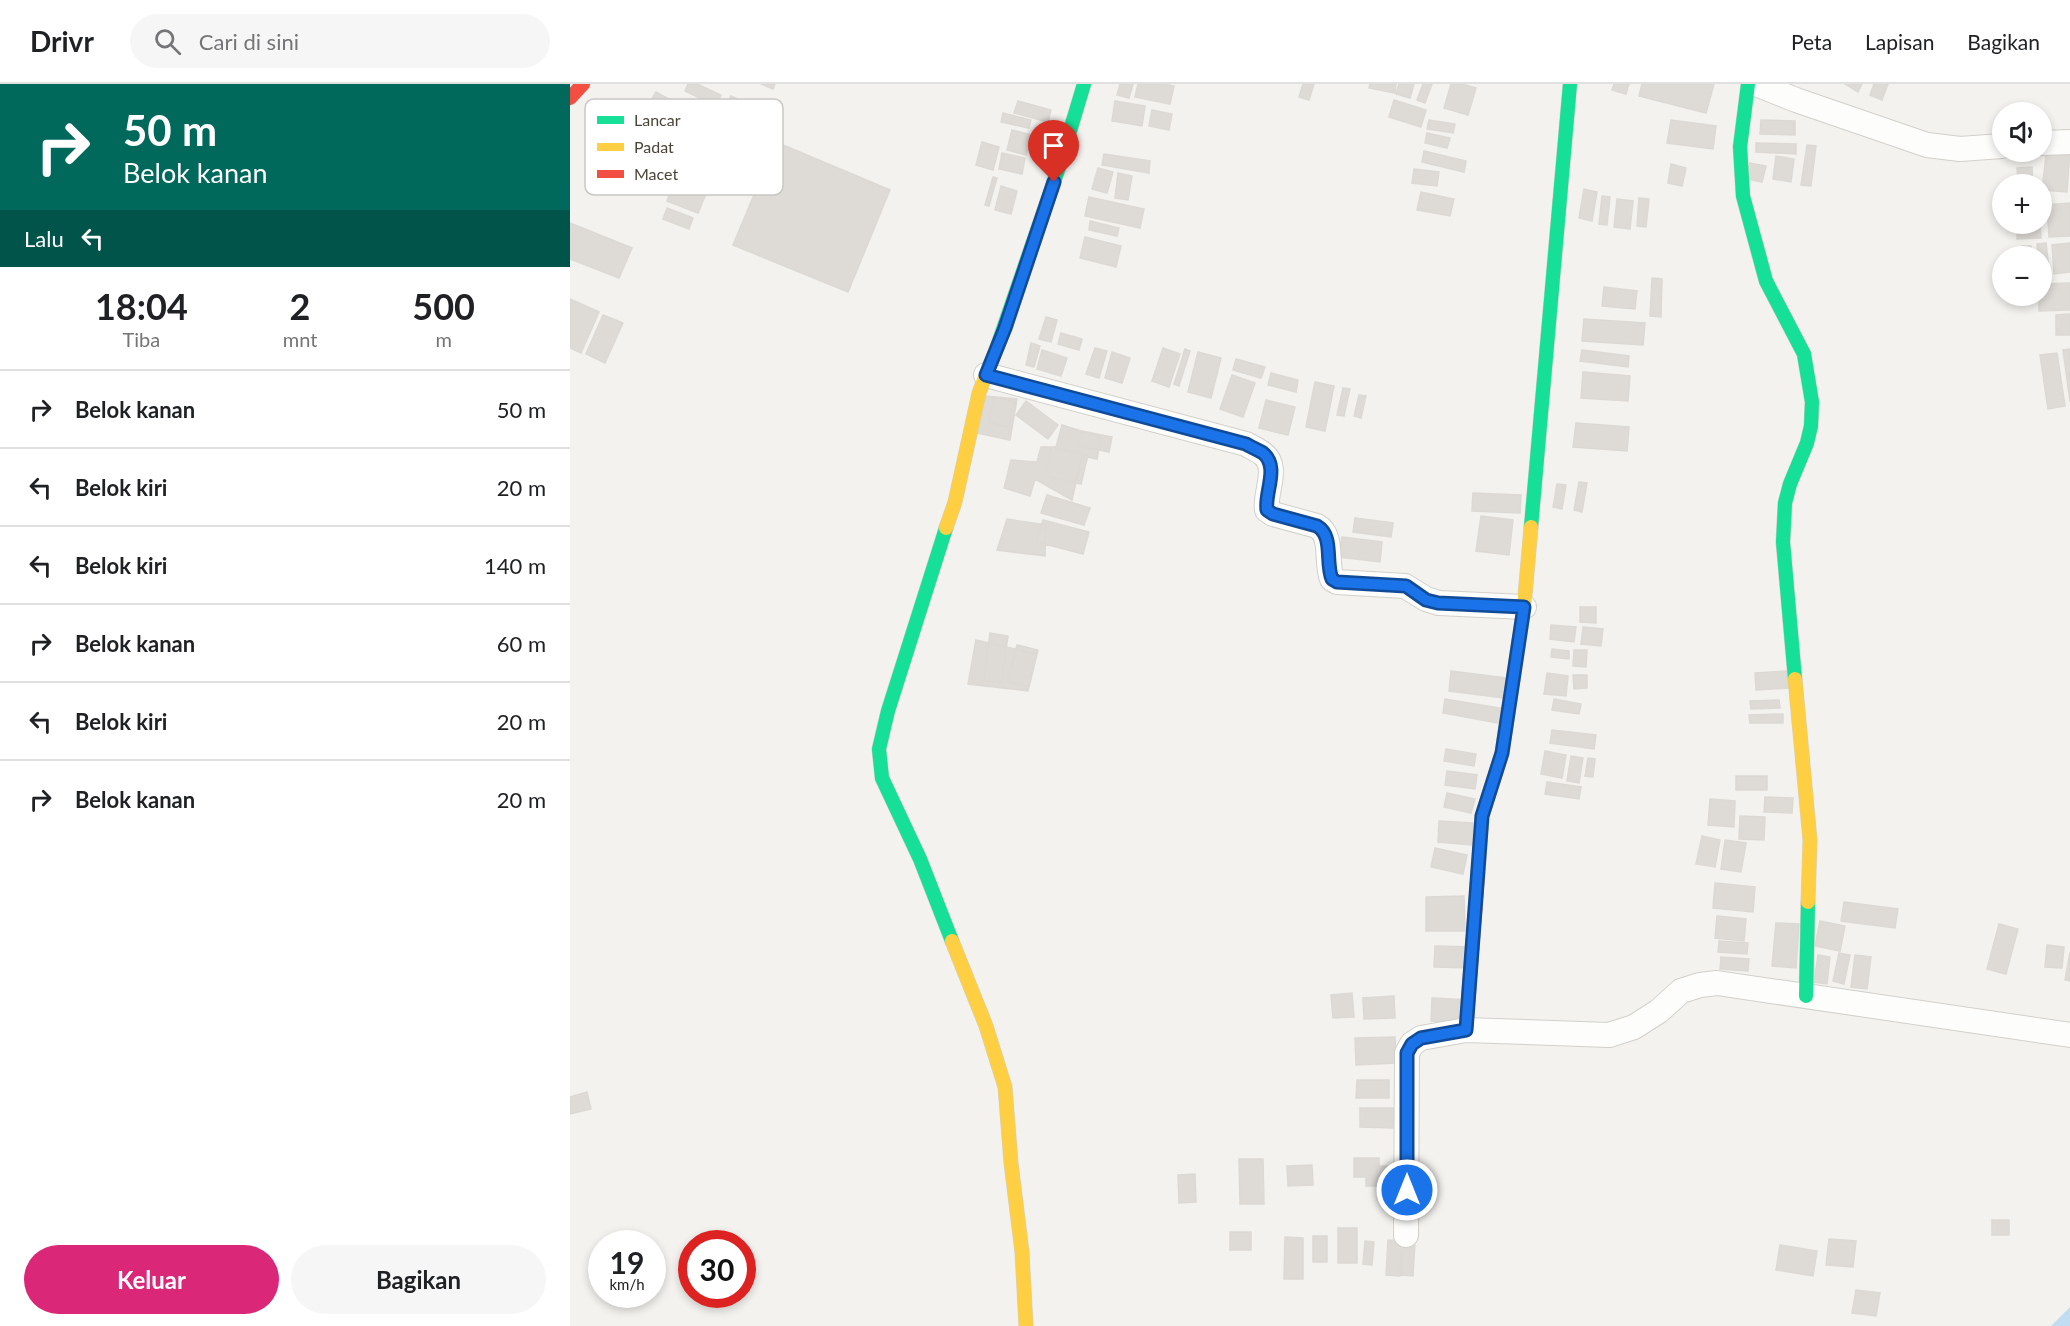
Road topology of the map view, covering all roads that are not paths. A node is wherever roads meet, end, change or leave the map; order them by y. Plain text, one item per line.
1 (583, 84) edge
2 (1084, 84) edge
3 (1570, 84) edge
4 (1760, 85) edge
5 (570, 98) edge
6 (2070, 141) edge
7 (2052, 142) edge
8 (1992, 147) edge
9 (986, 375) junction
10 (1524, 607) junction
11 (1806, 996) junction
12 (1466, 1030) junction
13 (2070, 1035) edge
14 (1406, 1235) dead end
15 (1026, 1326) edge

1 - 5 main road
2 - 9 main road
3 - 10 main road
4 - 8 street
4 - 11 main road
6 - 7 street
9 - 10 street
9 - 15 main road
10 - 12 main road
11 - 12 street
11 - 13 street
12 - 14 street

